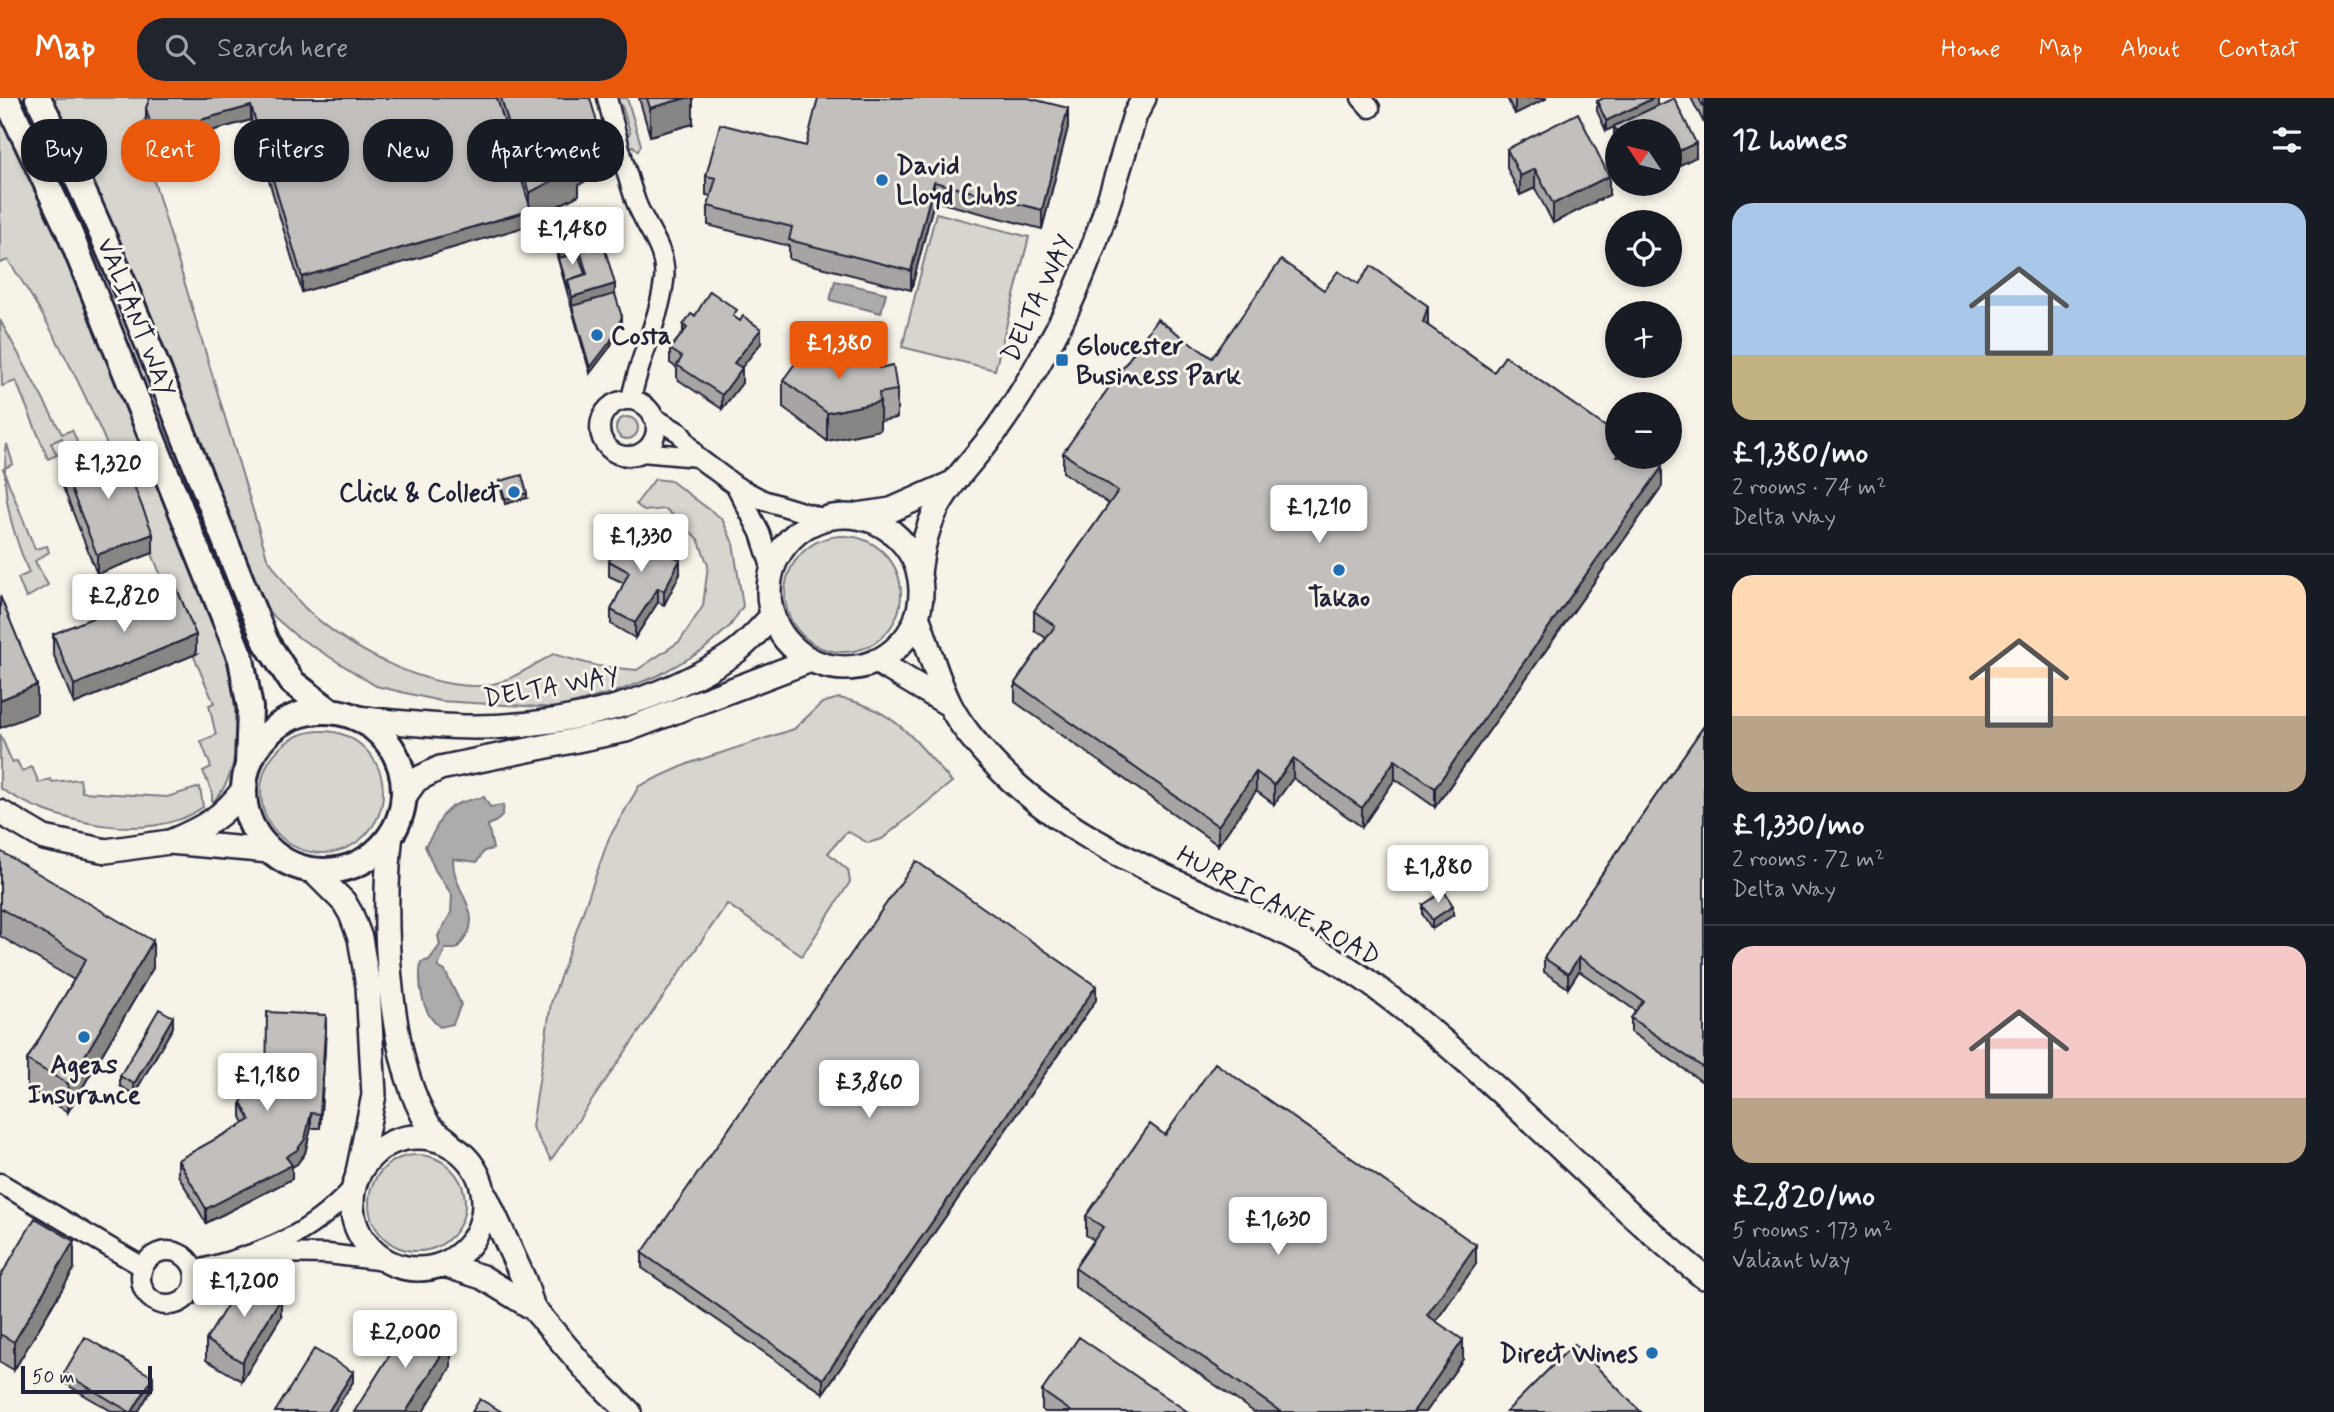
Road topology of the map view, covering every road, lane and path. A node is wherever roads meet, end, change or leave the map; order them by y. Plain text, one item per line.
1 (6, 98) edge
2 (38, 98) edge
3 (607, 98) edge
4 (1139, 104) edge
5 (631, 400) junction
6 (653, 417) junction
7 (642, 452) junction
8 (697, 457) junction
9 (950, 484) junction
10 (736, 486) junction
11 (850, 516) junction
12 (825, 519) junction
13 (772, 570) junction
14 (919, 574) junction
15 (772, 616) junction
16 (917, 616) junction
17 (811, 660) junction
18 (876, 661) junction
19 (950, 705) junction
20 (330, 711) junction
21 (356, 718) junction
22 (248, 765) junction
23 (243, 790) junction
24 (403, 798) junction
25 (0, 812) edge
26 (391, 834) junction
27 (169, 842) junction
28 (269, 851) junction
29 (313, 871) junction
30 (463, 1153) junction
31 (356, 1181) junction
32 (0, 1183) edge
33 (484, 1191) junction
34 (261, 1253) junction
35 (385, 1261) junction
36 (444, 1265) junction
37 (143, 1267) junction
38 (194, 1271) junction
39 (1704, 1277) edge
40 (533, 1308) junction
41 (629, 1412) edge

1 - 22 main road, VALIANT WAY
2 - 20 main road, VALIANT WAY
3 - 5 street
4 - 9 street, DELTA WAY
5 - 6 street
5 - 7 street
6 - 7 street
6 - 8 street
7 - 8 street
8 - 10 street
9 - 11 street, DELTA WAY
9 - 14 street, DELTA WAY
10 - 12 street
10 - 13 street
11 - 12 street
11 - 14 street
12 - 13 street
13 - 15 street
14 - 16 street
15 - 17 street
15 - 21 street, DELTA WAY
16 - 18 street
16 - 19 street, HURRICANE ROAD
17 - 18 street
17 - 24 street, DELTA WAY
18 - 19 street, HURRICANE ROAD
19 - 39 street, HURRICANE ROAD
20 - 21 main road
20 - 22 main road
21 - 24 main road
22 - 23 main road
23 - 27 street
23 - 28 main road
24 - 26 main road
25 - 27 street
26 - 29 main road
26 - 30 street
27 - 28 street
28 - 29 main road
29 - 31 street
30 - 31 street
30 - 33 street
31 - 34 street
31 - 35 street
32 - 37 street
33 - 36 street
33 - 40 street
34 - 35 street
34 - 38 street
35 - 36 street
36 - 40 street
37 - 38 street
37 - 38 street
40 - 41 street

